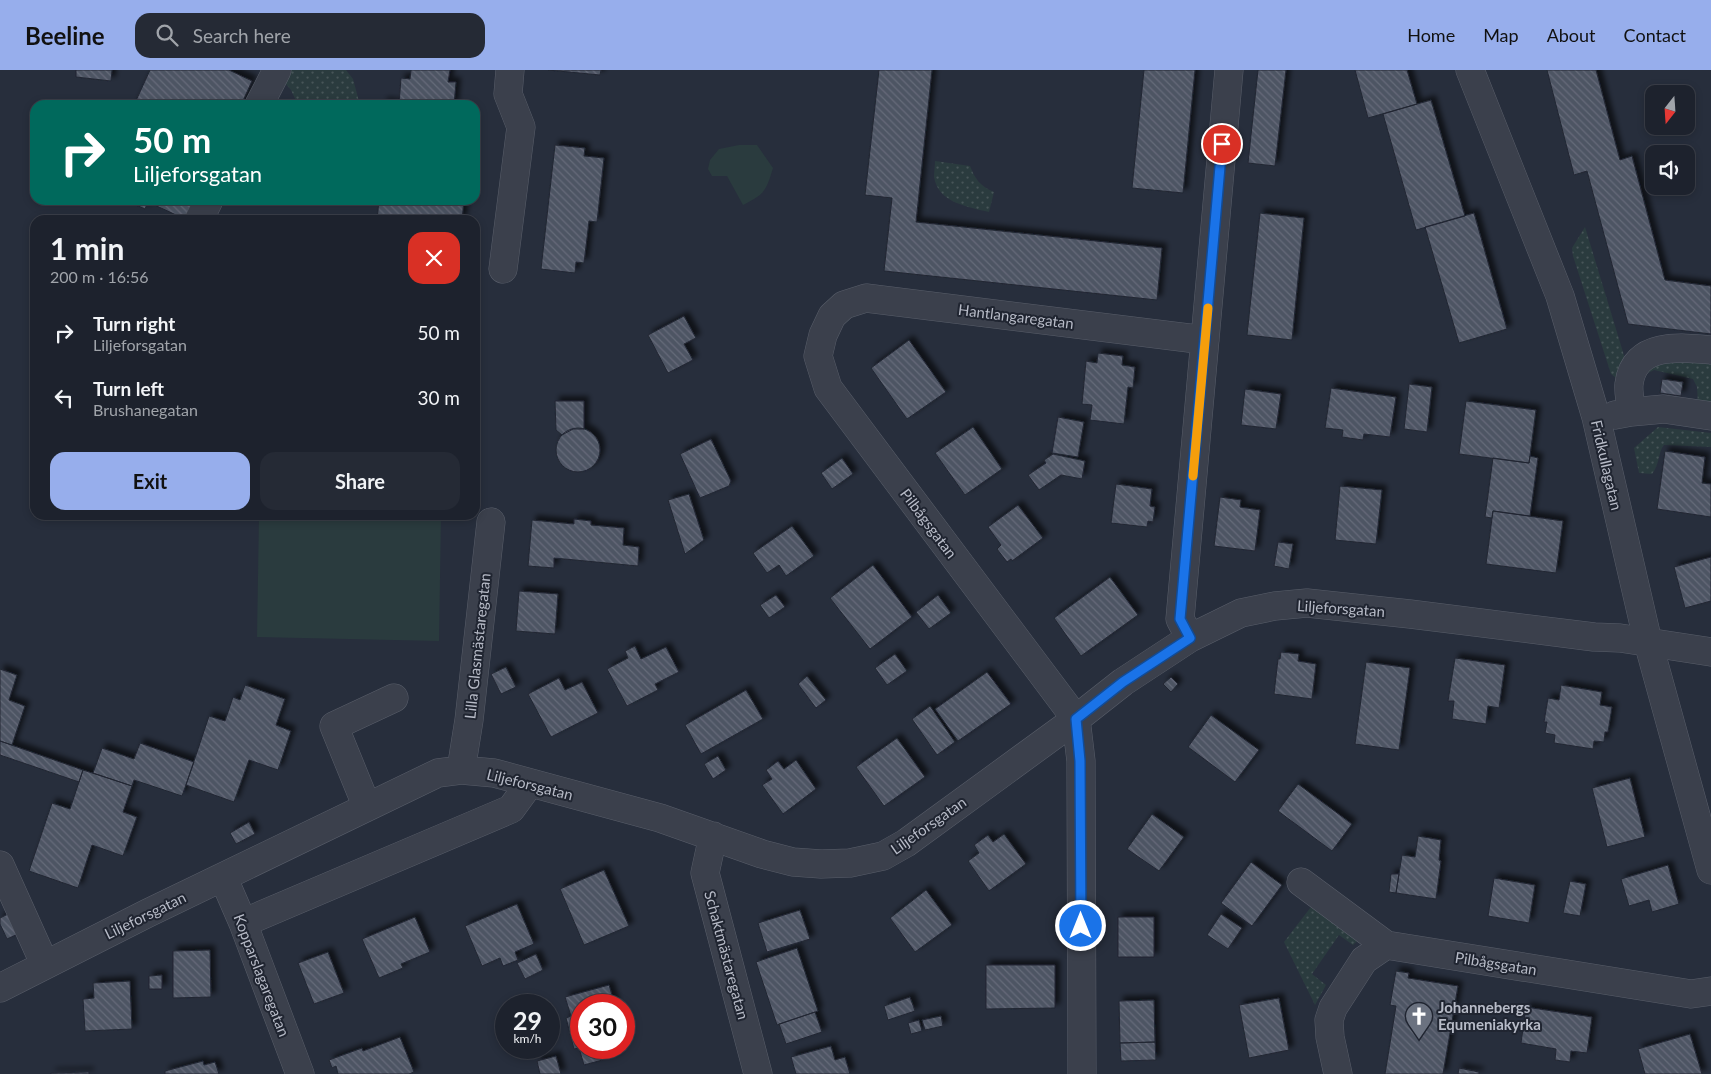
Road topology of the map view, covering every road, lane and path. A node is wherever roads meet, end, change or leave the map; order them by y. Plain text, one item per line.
1 (277, 70) edge
2 (1229, 70) edge
3 (1470, 70) edge
4 (510, 82) edge
5 (262, 100) edge
6 (503, 269) dead end
7 (832, 316) joint
8 (1205, 340) junction
9 (1711, 350) edge
10 (1631, 412) junction
11 (1711, 416) edge
12 (1596, 417) junction
13 (491, 522) dead end
14 (1190, 638) junction
15 (1648, 642) junction
16 (1711, 652) edge
17 (394, 698) dead end
18 (1076, 719) junction
19 (461, 770) junction
20 (530, 783) junction
21 (367, 806) junction
22 (713, 836) junction
23 (0, 865) edge
24 (1711, 870) edge
25 (222, 877) junction
26 (1301, 882) dead end
27 (7, 898) edge
28 (243, 923) junction
29 (1386, 945) junction
30 (45, 965) junction
31 (0, 988) edge
32 (1711, 991) edge
33 (300, 1074) edge
34 (758, 1074) edge
35 (1082, 1074) edge
36 (1338, 1074) edge

1 - 5 street
2 - 8 street
3 - 12 street, Fridkullagatan
4 - 6 street
7 - 8 street, Hantlangaregatan
7 - 18 street, Pilbågsgatan
8 - 14 street
9 - 10 street
10 - 11 street
10 - 12 street
12 - 15 street, Fridkullagatan
13 - 19 street, Lilla Glasmästaregatan
14 - 15 street, Liljeforsgatan
14 - 18 street, Liljeforsgatan
15 - 16 street, Liljeforsgatan
15 - 24 street, Fridkullagatan
17 - 21 street
18 - 22 street, Liljeforsgatan
18 - 35 street
19 - 20 street, Liljeforsgatan
19 - 21 street, Liljeforsgatan
20 - 22 street, Liljeforsgatan
20 - 28 street
21 - 25 street, Liljeforsgatan
22 - 34 street, Schaktmästaregatan
23 - 27 street
25 - 28 street, Kopparslagaregatan
25 - 30 street, Liljeforsgatan
26 - 29 street, Pilbågsgatan
27 - 30 street
28 - 33 street, Kopparslagaregatan
29 - 32 street, Pilbågsgatan
29 - 36 street
30 - 31 street, Liljeforsgatan

